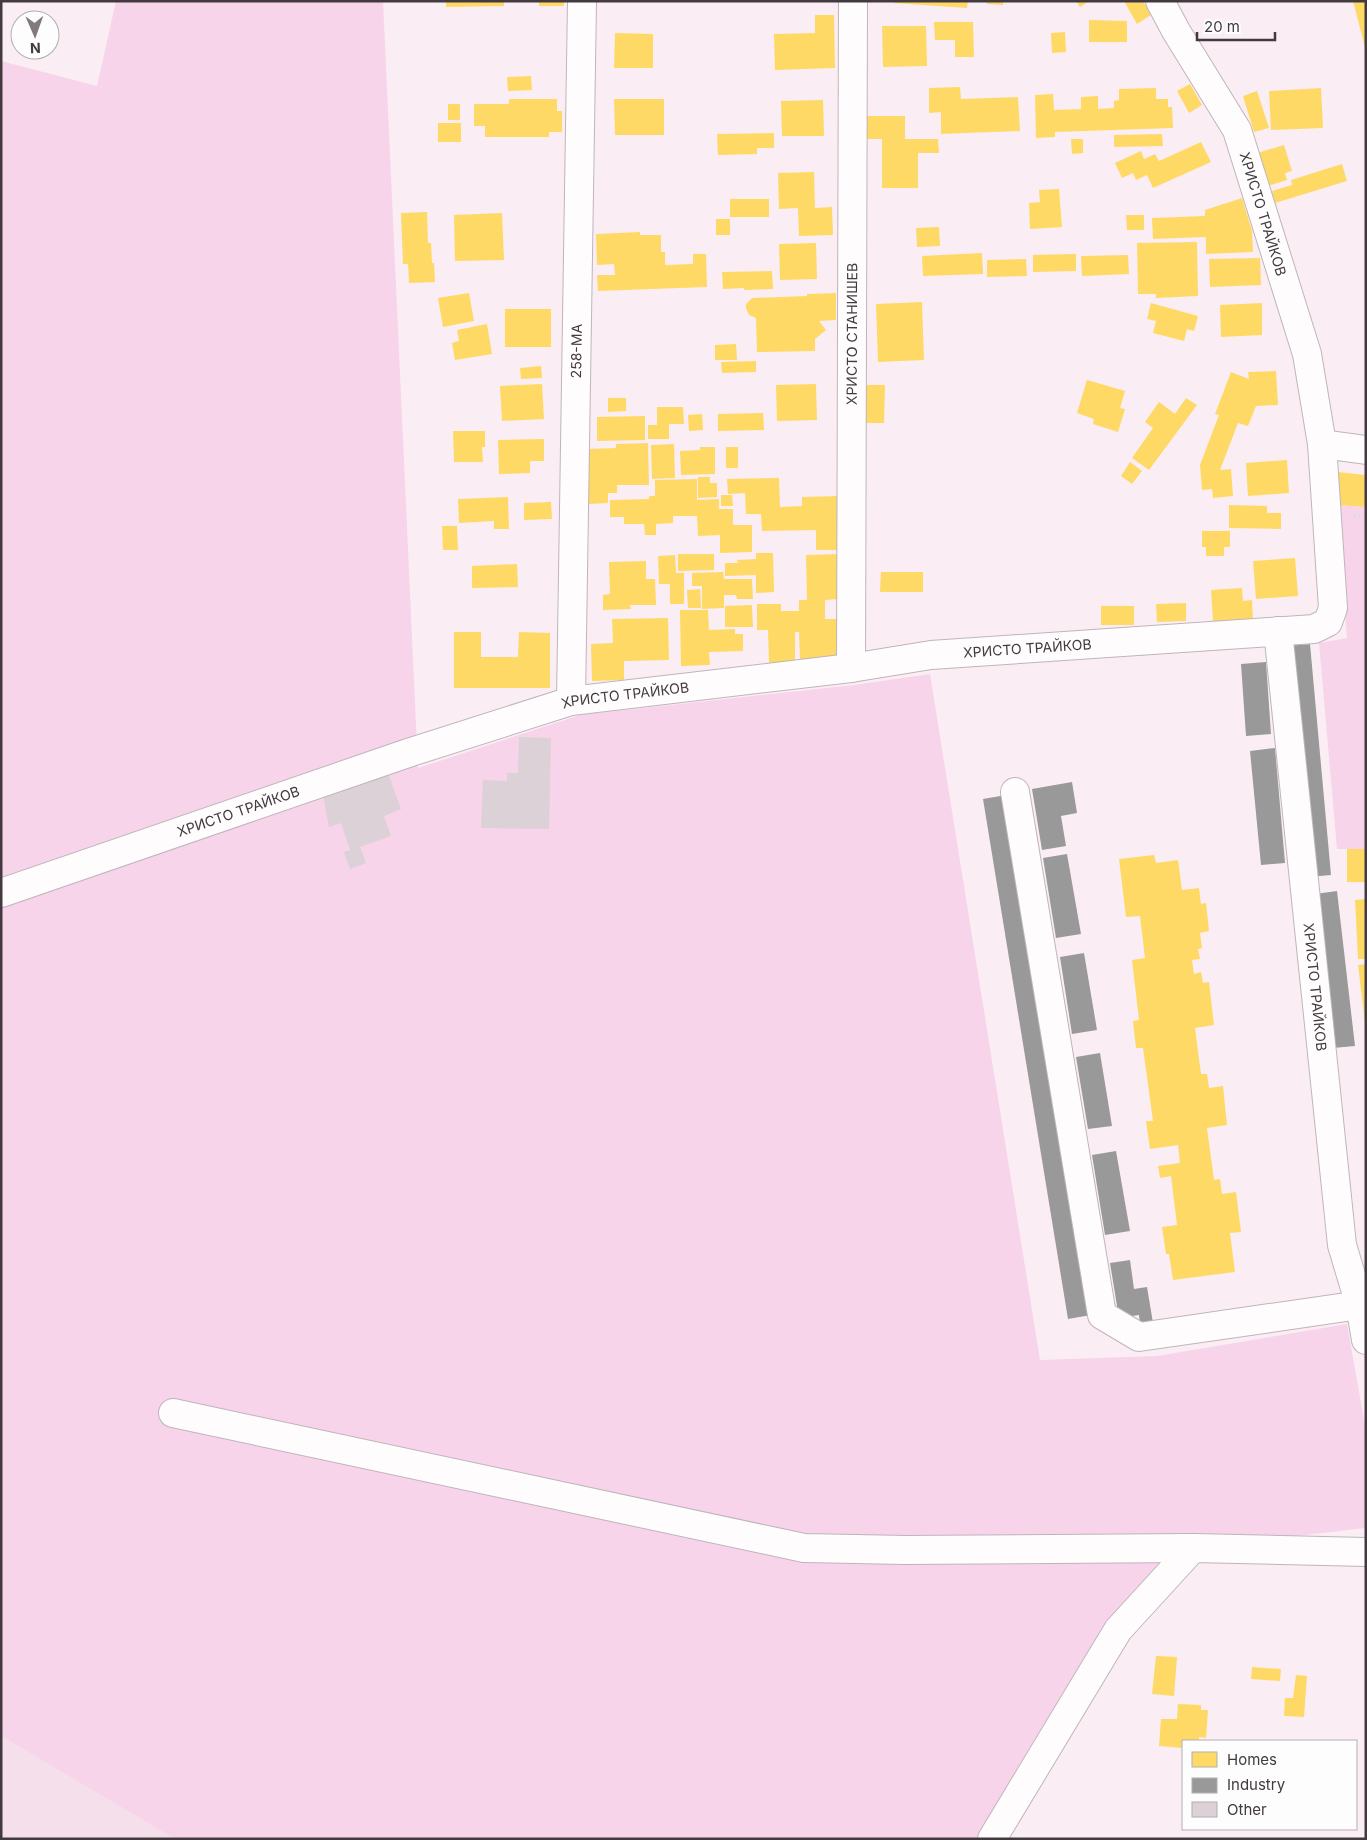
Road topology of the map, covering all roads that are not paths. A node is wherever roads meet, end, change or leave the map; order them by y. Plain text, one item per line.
1 (582, 1) edge
2 (853, 1) edge
3 (1160, 1) edge
4 (1322, 444) junction
5 (1366, 450) edge
6 (1278, 631) junction
7 (851, 668) junction
8 (572, 701) junction
9 (1015, 792) dead end
10 (1, 893) edge
11 (1360, 1305) junction
12 (1366, 1340) edge
13 (173, 1413) dead end
14 (1193, 1548) junction
15 (1366, 1552) edge
16 (992, 1839) edge

1 - 8 street, 258-МА
2 - 7 street, ХРИСТО СТАНИШЕВ
3 - 4 street, ХРИСТО ТРАЙКОВ
4 - 5 street
4 - 6 street, ХРИСТО ТРАЙКОВ
6 - 7 street, ХРИСТО ТРАЙКОВ
6 - 11 street, ХРИСТО ТРАЙКОВ
7 - 8 street, ХРИСТО ТРАЙКОВ
8 - 10 street, ХРИСТО ТРАЙКОВ
9 - 11 street
11 - 12 street, ХРИСТО ТРАЙКОВ
13 - 14 street
14 - 15 street
14 - 16 street

